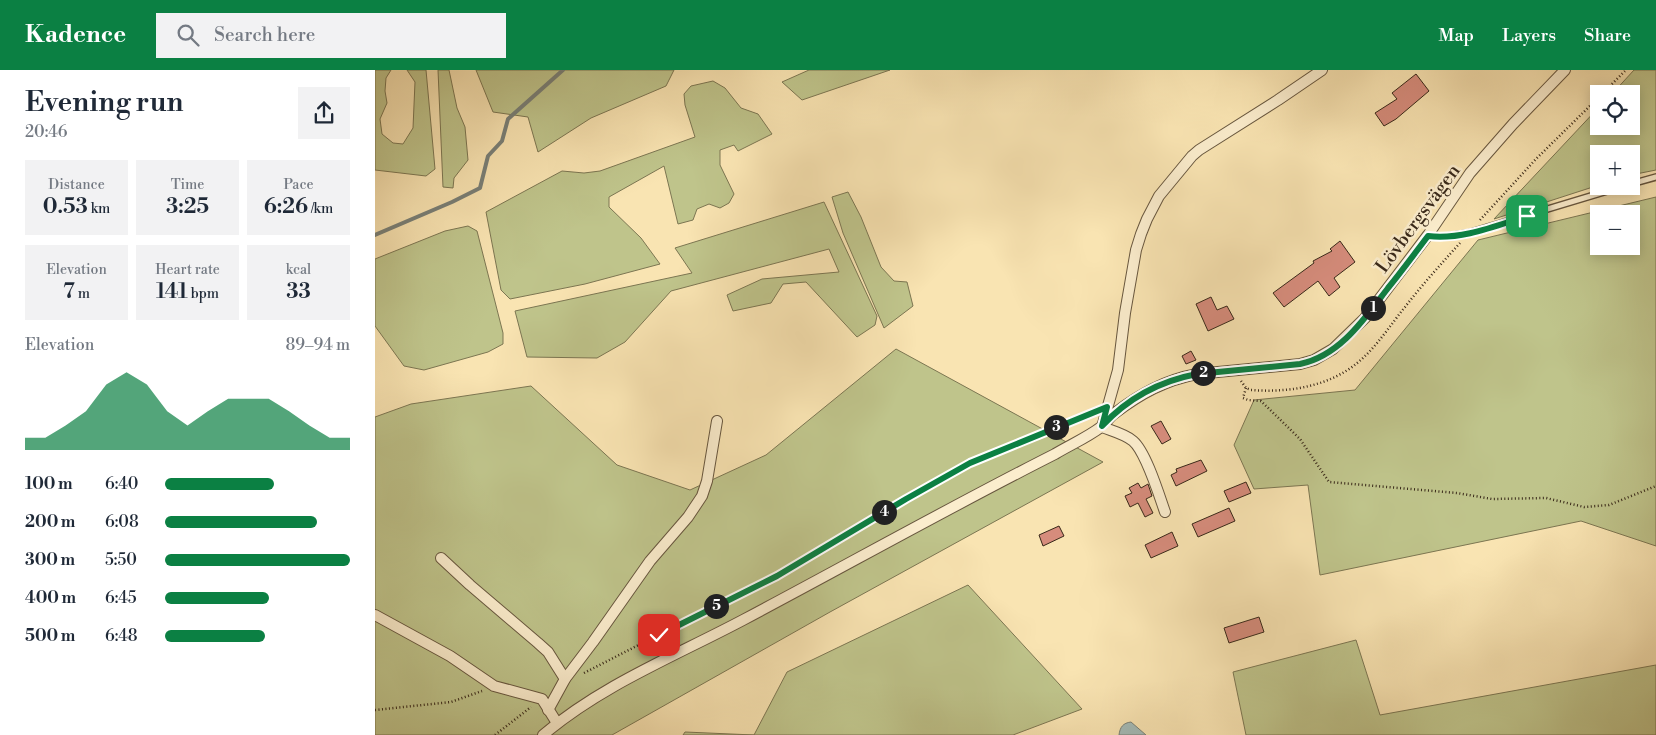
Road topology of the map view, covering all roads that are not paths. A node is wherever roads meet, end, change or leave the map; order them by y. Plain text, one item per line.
1 (1322, 70) edge
2 (1565, 70) edge
3 (1656, 177) edge
4 (1640, 181) edge
5 (1595, 195) edge
6 (1428, 236) junction
7 (717, 421) dead end
8 (1102, 426) junction
9 (1165, 512) dead end
10 (441, 558) dead end
11 (375, 616) edge
12 (565, 679) junction
13 (548, 710) junction
14 (557, 723) junction
15 (543, 735) edge

1 - 8 street
2 - 6 street, Lövbergsvägen
3 - 4 lane
5 - 6 lane
6 - 8 street, Lövbergsvägen
7 - 12 street
8 - 9 street
8 - 14 street, Lövbergsvägen
10 - 12 street
11 - 13 street
12 - 13 street
13 - 14 street
14 - 15 street, Lövbergsvägen

